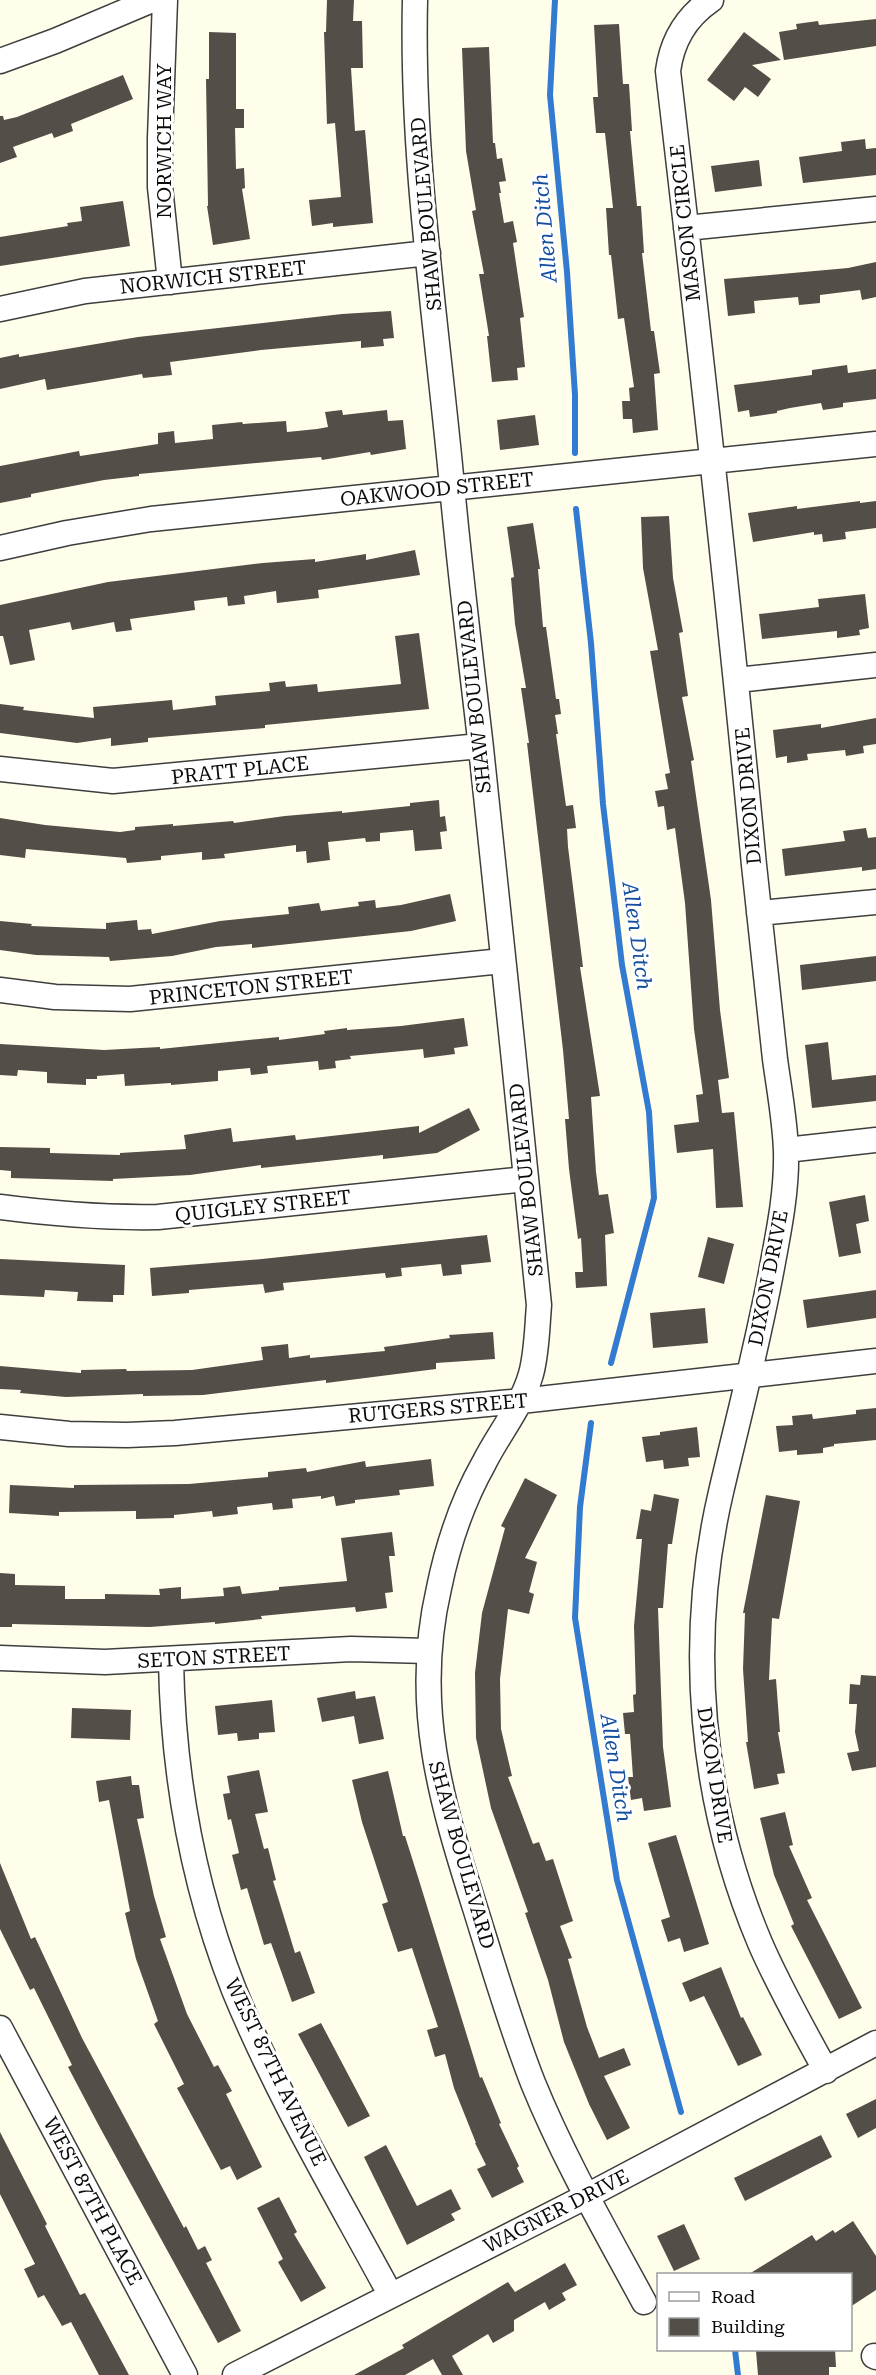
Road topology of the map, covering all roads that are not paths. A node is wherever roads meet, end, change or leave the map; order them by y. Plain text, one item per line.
1 (152, 0) edge
2 (165, 0) edge
3 (415, 0) edge
4 (711, 0) edge
5 (0, 61) edge
6 (876, 208) edge
7 (686, 228) junction
8 (428, 254) junction
9 (170, 282) junction
10 (0, 309) edge
11 (876, 444) edge
12 (711, 461) junction
13 (452, 487) junction
14 (0, 548) edge
15 (876, 665) edge
16 (736, 680) junction
17 (480, 746) junction
18 (0, 769) edge
19 (876, 902) edge
20 (759, 914) junction
21 (502, 961) junction
22 (0, 990) edge
23 (876, 1140) edge
24 (786, 1150) junction
25 (526, 1179) junction
26 (0, 1207) edge
27 (876, 1361) edge
28 (748, 1376) junction
29 (521, 1401) junction
30 (0, 1427) edge
31 (428, 1651) junction
32 (0, 1658) edge
33 (171, 1660) junction
34 (0, 2028) edge
35 (876, 2043) edge
36 (826, 2071) junction
37 (587, 2196) junction
38 (390, 2294) junction
39 (644, 2302) dead end
40 (185, 2375) edge
41 (235, 2375) edge

1 - 5 street
2 - 9 street, NORWICH WAY
3 - 8 street, SHAW BOULEVARD
4 - 7 street, MASON CIRCLE
6 - 7 street
7 - 12 street, MASON CIRCLE
8 - 9 street, NORWICH STREET
8 - 13 street, SHAW BOULEVARD
9 - 10 street, NORWICH STREET
11 - 12 street, OAKWOOD STREET
12 - 13 street, OAKWOOD STREET
12 - 16 street, DIXON DRIVE
13 - 14 street, OAKWOOD STREET
13 - 17 street, SHAW BOULEVARD
15 - 16 street
16 - 20 street, DIXON DRIVE
17 - 18 street, PRATT PLACE
17 - 21 street, SHAW BOULEVARD
19 - 20 street
20 - 24 street, DIXON DRIVE
21 - 22 street, PRINCETON STREET
21 - 25 street, SHAW BOULEVARD
23 - 24 street
24 - 28 street, DIXON DRIVE
25 - 26 street, QUIGLEY STREET
25 - 29 street, SHAW BOULEVARD
27 - 28 street, RUTGERS STREET
28 - 29 street, RUTGERS STREET
28 - 36 street, DIXON DRIVE
29 - 30 street, RUTGERS STREET
29 - 31 street, SHAW BOULEVARD
31 - 33 street, SETON STREET
31 - 37 street, SHAW BOULEVARD
32 - 33 street, SETON STREET
33 - 38 street, WEST 87TH AVENUE
34 - 40 street, WEST 87TH PLACE
35 - 36 street, WAGNER DRIVE
36 - 37 street, WAGNER DRIVE
37 - 38 street, WAGNER DRIVE
37 - 39 street, SHAW BOULEVARD
38 - 41 street, WAGNER DRIVE

